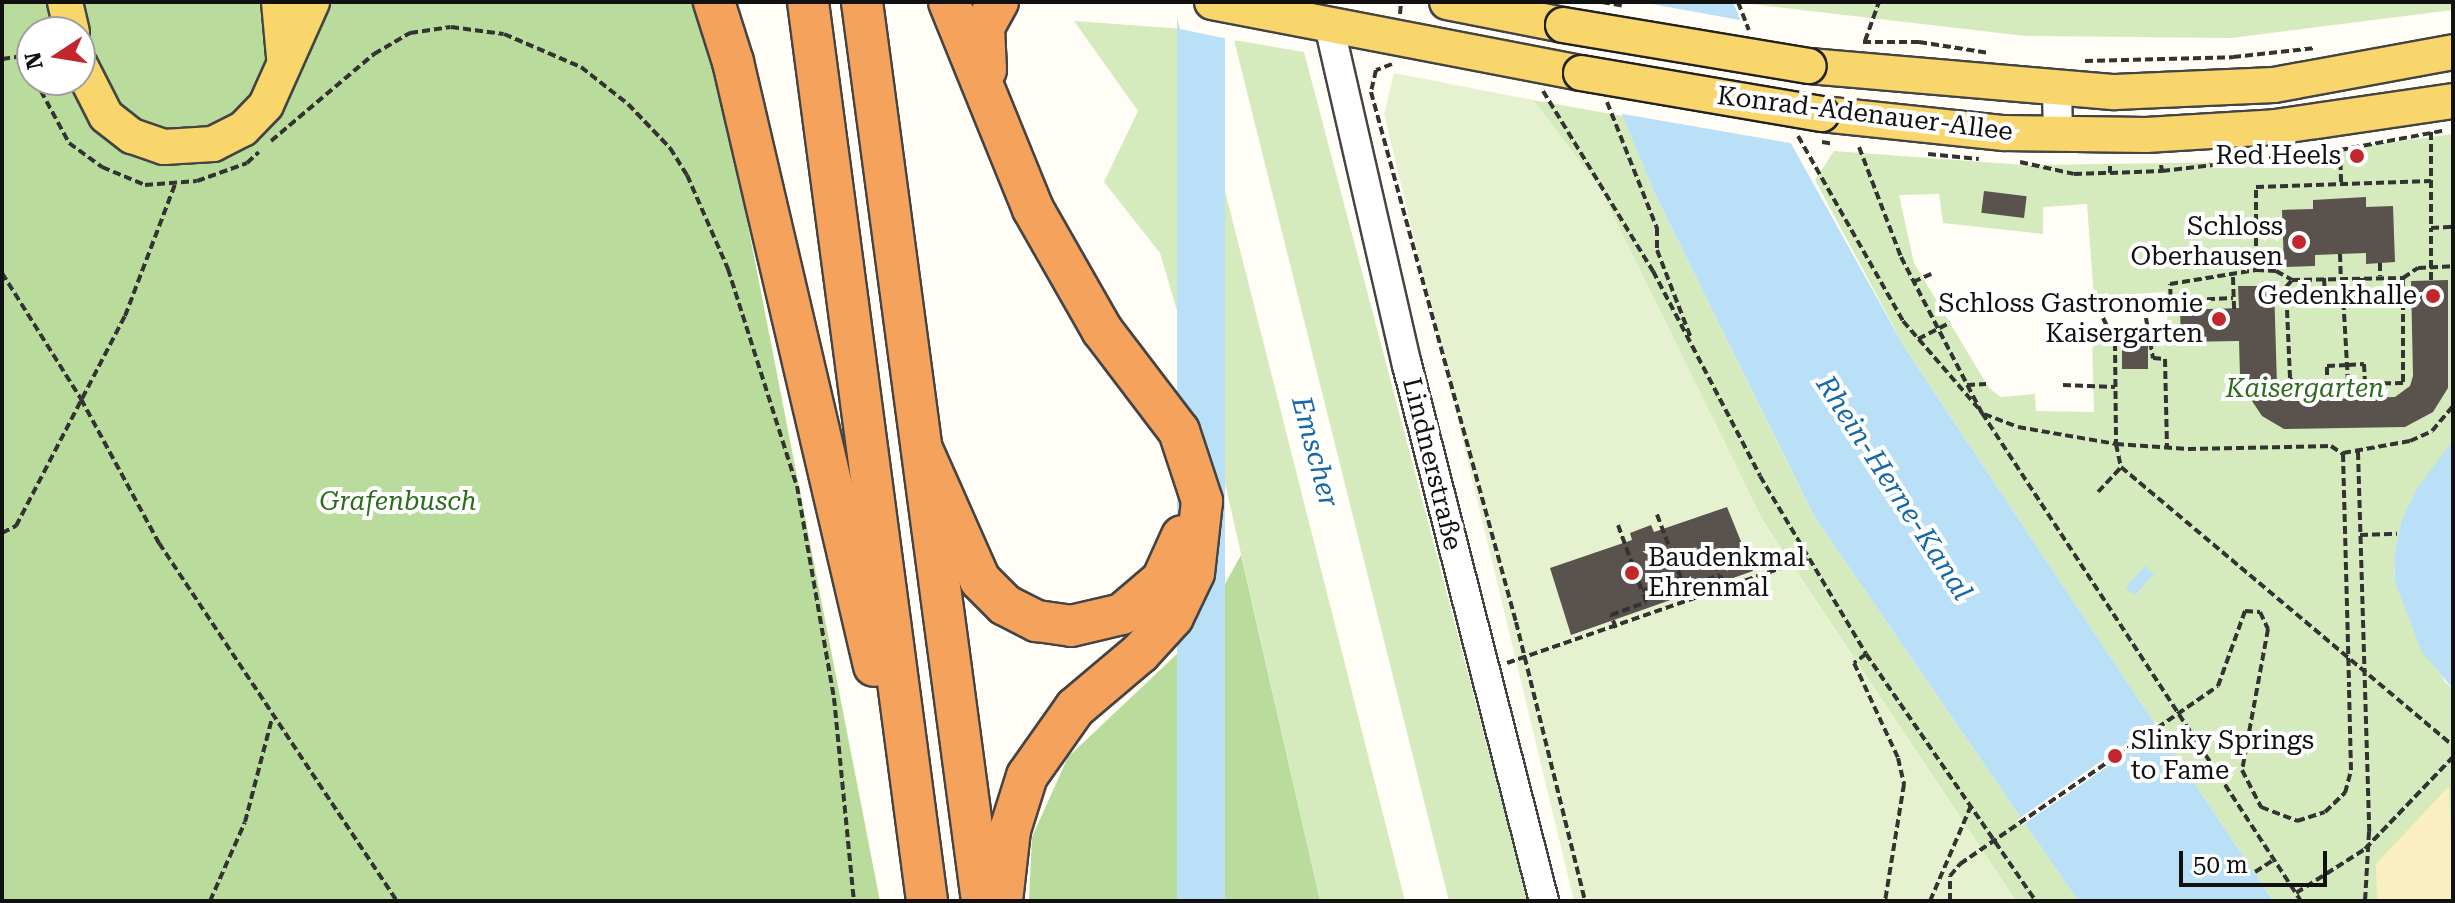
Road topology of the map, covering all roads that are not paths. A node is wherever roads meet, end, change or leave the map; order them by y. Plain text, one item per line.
1 (279, 2) edge
2 (312, 2) edge
3 (714, 2) edge
4 (738, 2) edge
5 (808, 2) edge
6 (862, 2) edge
7 (924, 2) edge
8 (949, 2) edge
9 (998, 2) edge
10 (1212, 2) edge
11 (1447, 2) edge
12 (1326, 13) edge
13 (2453, 52) edge
14 (733, 62) junction
15 (284, 66) junction
16 (2057, 90) junction
17 (93, 96) edge
18 (994, 109) junction
19 (2438, 113) edge
20 (2058, 135) junction
21 (922, 449) junction
22 (910, 781) junction
23 (927, 901) edge
24 (982, 901) edge
25 (1002, 901) edge
26 (1544, 901) edge

1 - 15 main road
2 - 15 main road
3 - 14 highway
4 - 14 highway
5 - 22 highway
6 - 21 highway
7 - 21 highway
8 - 18 highway
9 - 18 highway
10 - 12 main road, Konrad-Adenauer-Allee
11 - 16 main road, Konrad-Adenauer-Allee, bridge
12 - 20 main road, Konrad-Adenauer-Allee, bridge
12 - 26 street, Lindnerstraße
13 - 16 main road, Konrad-Adenauer-Allee
14 - 22 highway
15 - 17 main road
16 - 20 street
18 - 25 highway
19 - 20 main road, Konrad-Adenauer-Allee
21 - 24 highway
22 - 23 highway

